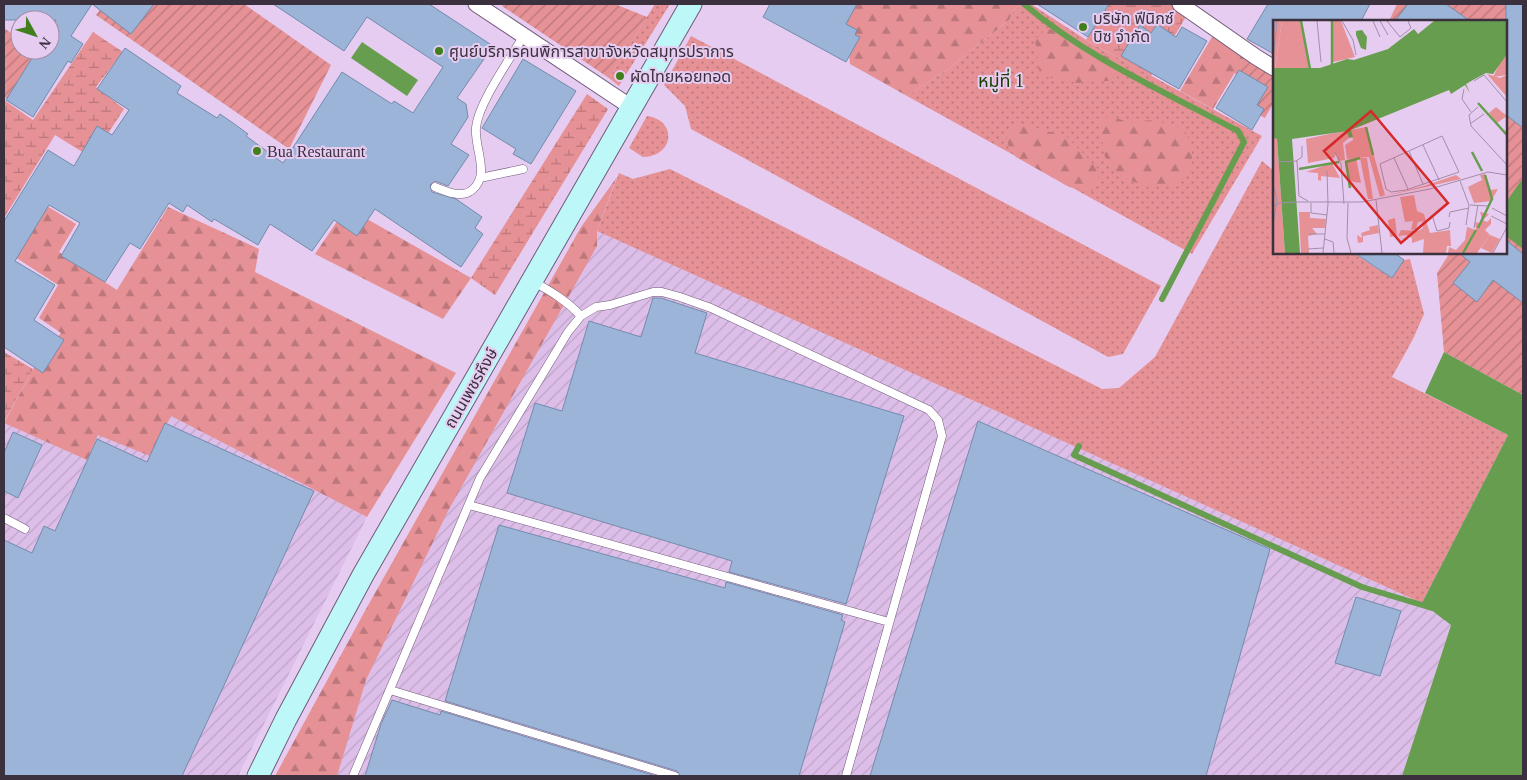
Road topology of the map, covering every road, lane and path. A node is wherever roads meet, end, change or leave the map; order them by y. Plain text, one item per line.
1 (476, 4) edge
2 (691, 4) edge
3 (1180, 4) edge
4 (524, 35) junction
5 (1273, 67) edge
6 (631, 106) junction
7 (523, 169) dead end
8 (480, 178) junction
9 (435, 187) dead end
10 (532, 282) junction
11 (581, 316) junction
12 (469, 505) junction
13 (4, 518) edge
14 (25, 529) dead end
15 (889, 622) junction
16 (390, 690) junction
17 (258, 776) edge
18 (353, 776) edge
19 (675, 776) edge
20 (846, 776) edge

1 - 4 street
2 - 6 main road, ถนนเพชรหึงษ์
3 - 5 street
4 - 6 street
4 - 8 lane
6 - 10 main road, ถนนเพชรหึงษ์
7 - 8 lane
8 - 9 lane
10 - 11 lane
10 - 17 main road, ถนนเพชรหึงษ์
11 - 12 lane
11 - 15 lane
12 - 15 lane
12 - 16 lane
13 - 14 lane
15 - 20 lane
16 - 18 lane
16 - 19 lane

